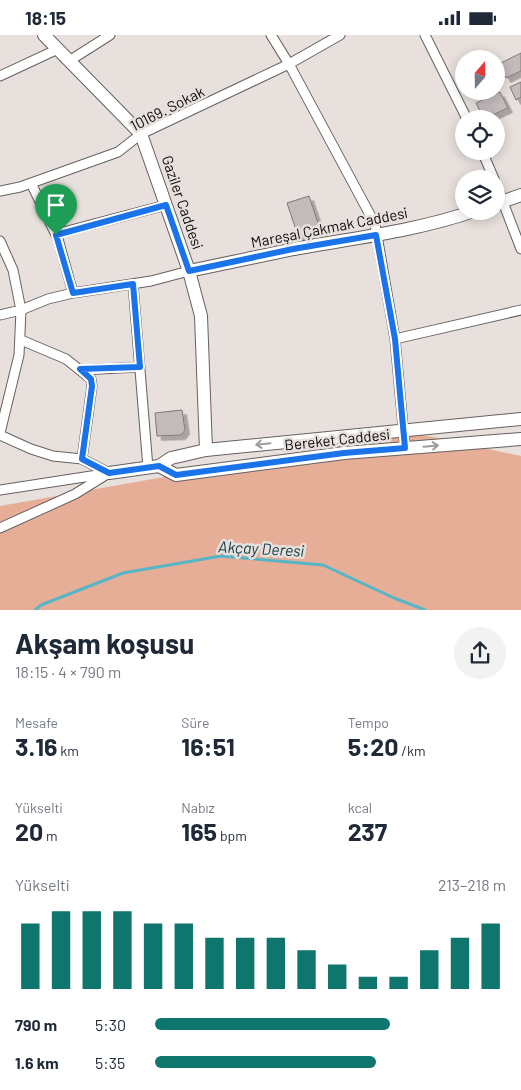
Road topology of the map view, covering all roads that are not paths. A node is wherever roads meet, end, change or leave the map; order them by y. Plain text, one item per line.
1 (44, 35) edge
2 (110, 35) edge
3 (271, 35) edge
4 (340, 35) edge
5 (425, 35) edge
6 (326, 39) edge
7 (58, 49) junction
8 (70, 61) junction
9 (289, 64) junction
10 (0, 76) edge
11 (462, 110) edge
12 (141, 134) junction
13 (32, 183) junction
14 (0, 191) edge
15 (521, 195) edge
16 (505, 200) edge
17 (166, 205) junction
18 (505, 213) edge
19 (455, 218) edge
20 (56, 235) junction
21 (376, 235) junction
22 (0, 241) edge
23 (521, 249) edge
24 (189, 271) junction
25 (133, 284) junction
26 (73, 293) junction
27 (21, 310) junction
28 (521, 310) edge
29 (0, 315) edge
30 (395, 339) junction
31 (21, 341) junction
32 (140, 367) junction
33 (80, 369) junction
34 (521, 419) edge
35 (404, 430) junction
36 (0, 434) edge
37 (521, 439) edge
38 (405, 448) junction
39 (206, 449) junction
40 (82, 459) junction
41 (154, 467) junction
42 (109, 473) junction
43 (0, 490) edge
44 (0, 528) edge

1 - 7 street, Gaziler Caddesi
2 - 8 street
3 - 9 street
4 - 6 street, 10169. Sokak
5 - 11 street
6 - 9 street, 10169. Sokak
7 - 8 street, Gaziler Caddesi
7 - 10 street
8 - 12 street, Gaziler Caddesi
9 - 12 street, 10169. Sokak
9 - 21 street
12 - 13 street, 10169. Sokak
12 - 17 street, Gaziler Caddesi
13 - 14 street, 10169. Sokak
13 - 20 street
15 - 16 street
17 - 20 street
17 - 24 street, Gaziler Caddesi
18 - 23 street
19 - 21 street, Mareşal Çakmak Caddesi
20 - 26 street
21 - 24 street, Mareşal Çakmak Caddesi
21 - 30 street
22 - 27 street
24 - 25 street
24 - 39 street, Gaziler Caddesi
25 - 26 street
25 - 32 street
26 - 27 street
27 - 29 street
27 - 31 street
28 - 30 street
30 - 35 street
31 - 33 street
31 - 36 street
32 - 33 street
32 - 41 street
33 - 40 street
34 - 35 street, Bereket Caddesi
35 - 38 street
35 -> 39 street, Bereket Caddesi
36 - 40 street
38 -> 37 street, Bereket Caddesi
38 - 41 street, Bereket Caddesi
39 - 41 street, Bereket Caddesi
40 - 42 street
41 - 42 street, Bereket Caddesi
42 - 43 street
42 - 44 street

